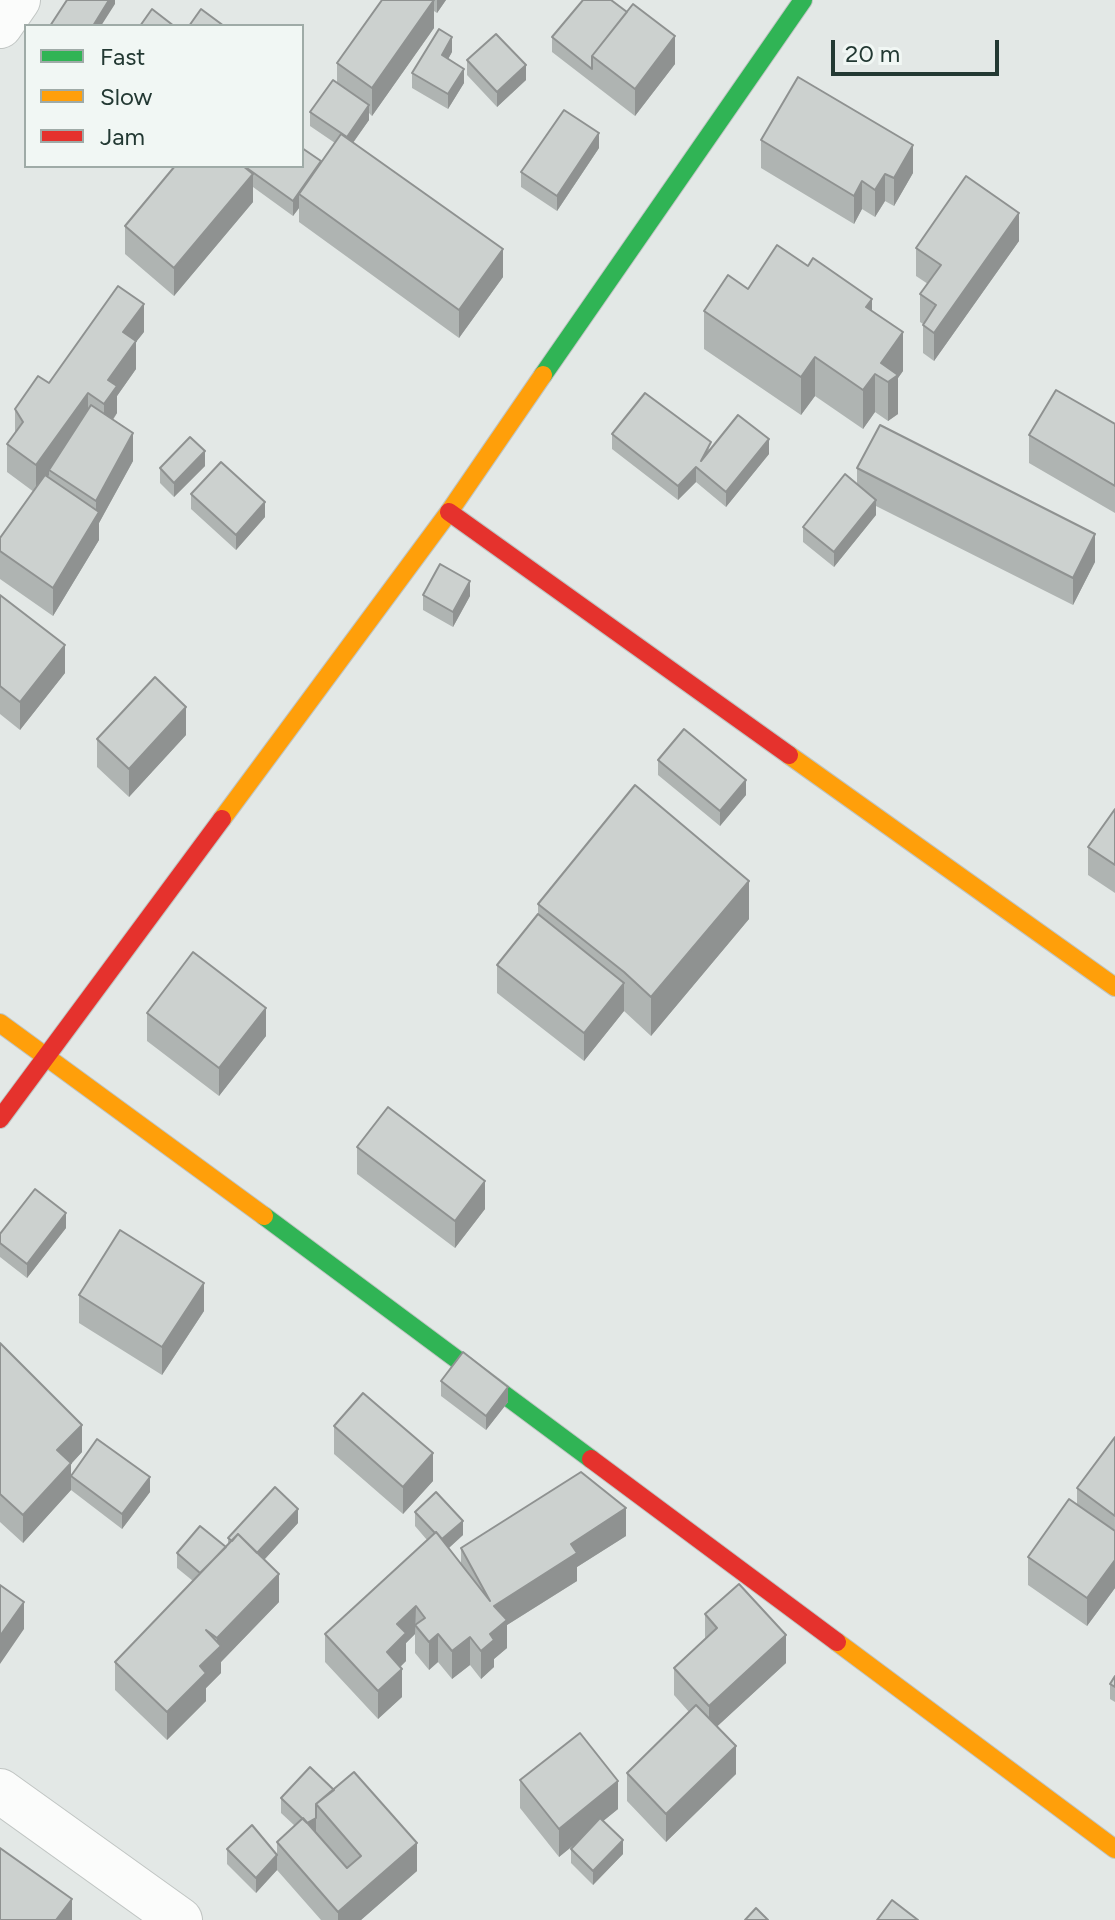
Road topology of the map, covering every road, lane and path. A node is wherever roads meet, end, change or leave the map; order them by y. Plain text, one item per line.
1 (18, 0) edge
2 (803, 0) edge
3 (0, 26) edge
4 (449, 512) junction
5 (1115, 987) edge
6 (0, 1023) edge
7 (48, 1056) junction
8 (0, 1119) edge
9 (0, 1791) edge
10 (1115, 1849) edge
11 (180, 1920) edge

1 - 3 street
2 - 4 street
4 - 5 street
4 - 7 street
6 - 7 street
7 - 8 street
7 - 10 street
9 - 11 street

